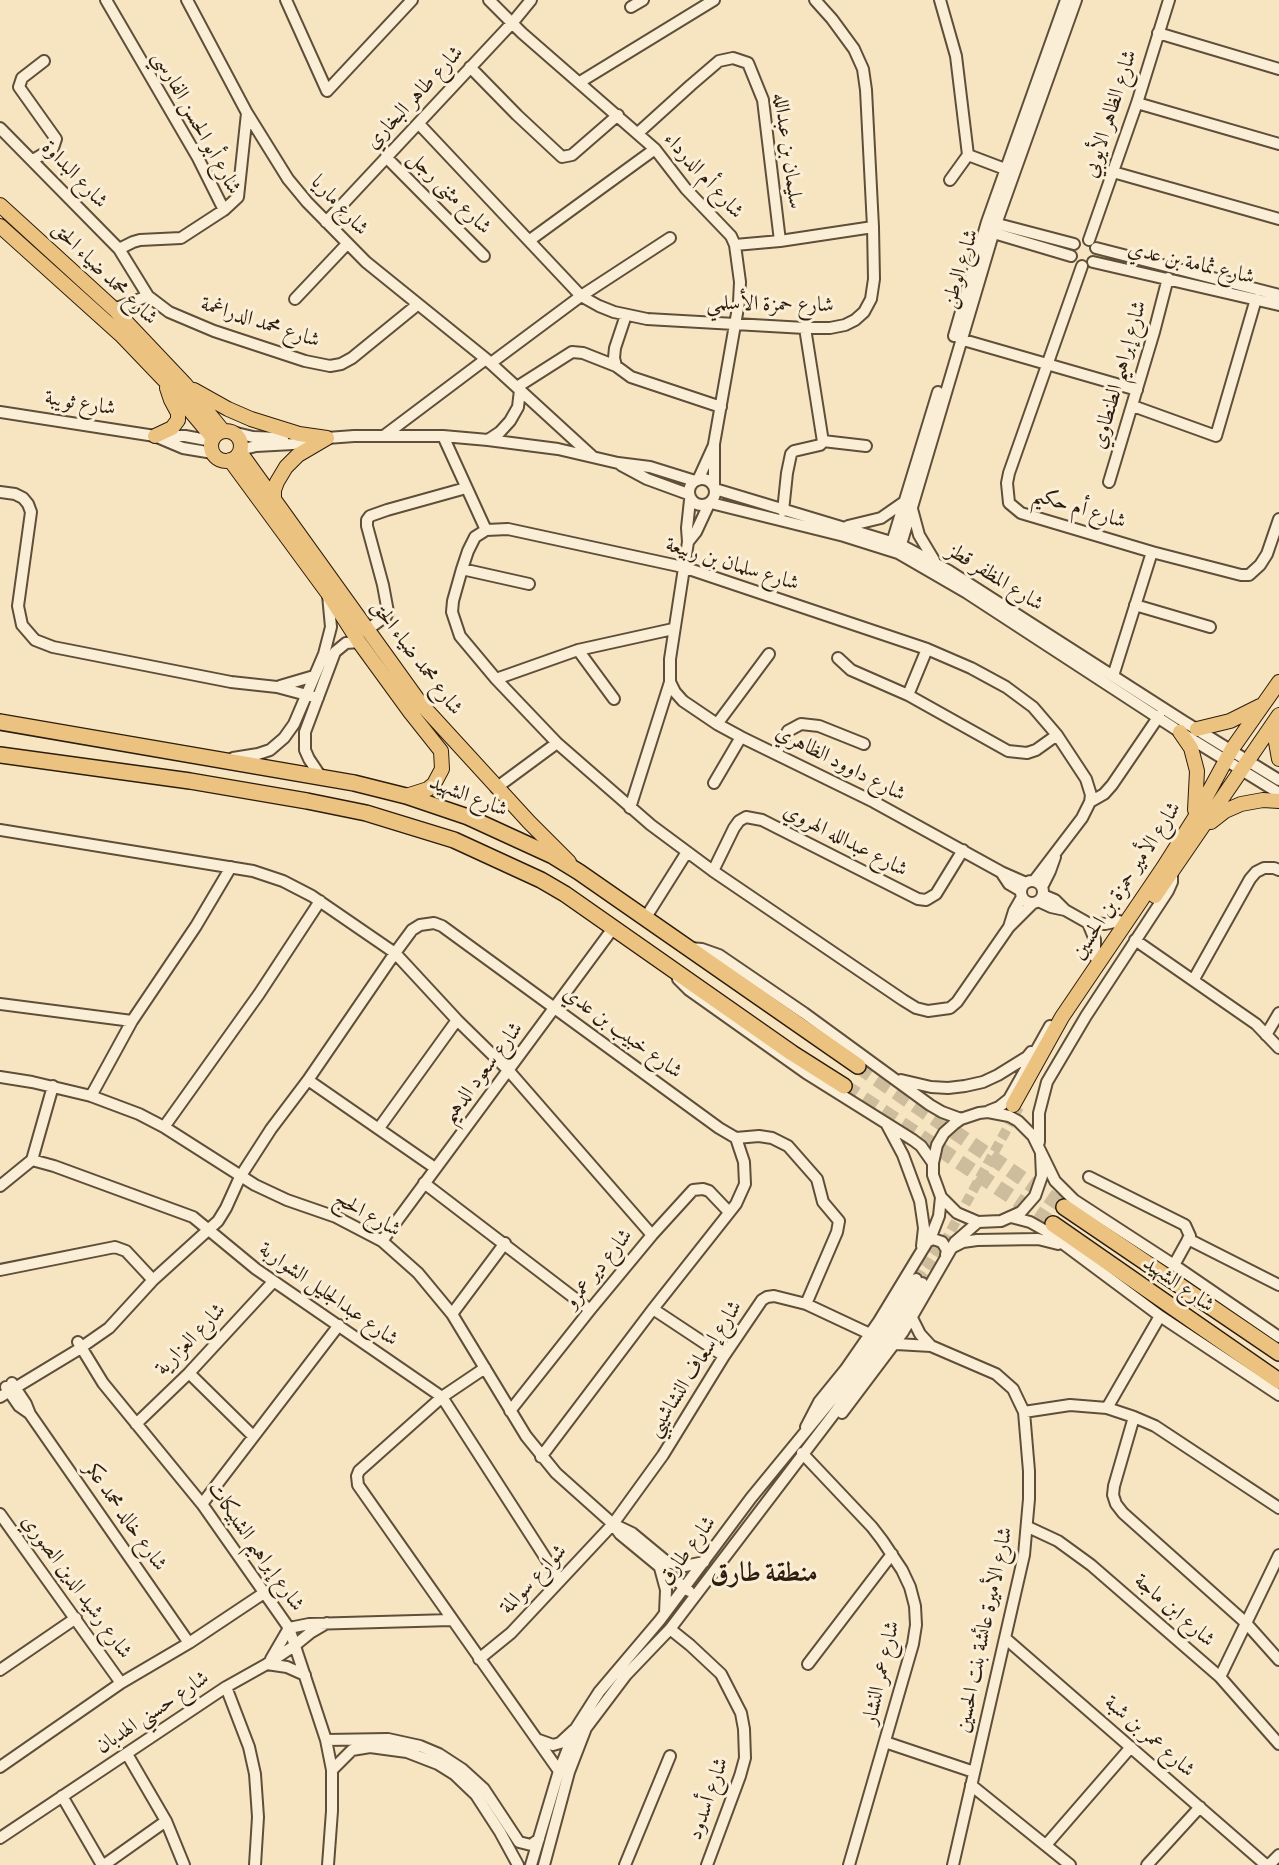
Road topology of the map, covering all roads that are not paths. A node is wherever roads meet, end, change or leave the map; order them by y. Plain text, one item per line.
1 (106, 0) edge
2 (188, 0) edge
3 (285, 0) edge
4 (412, 0) edge
5 (489, 0) edge
6 (531, 0) edge
7 (643, 0) edge
8 (714, 0) edge
9 (815, 0) edge
10 (940, 0) edge
11 (1076, 0) edge
12 (1168, 0) edge
13 (1063, 4) edge
14 (631, 8) dead end
15 (513, 22) junction
16 (1158, 33) junction
17 (44, 61) dead end
18 (470, 67) junction
19 (1279, 69) edge
20 (580, 82) junction
21 (1137, 104) junction
22 (248, 113) junction
23 (618, 115) junction
24 (419, 124) junction
25 (0, 128) edge
26 (638, 133) junction
27 (1279, 144) edge
28 (655, 149) junction
29 (968, 155) junction
30 (386, 157) junction
31 (33, 160) junction
32 (1005, 169) junction
33 (1113, 172) junction
34 (950, 180) dead end
35 (0, 205) edge
36 (224, 210) junction
37 (1279, 219) edge
38 (326, 222) junction
39 (0, 226) edge
40 (873, 227) junction
41 (990, 227) junction
42 (670, 238) dead end
43 (530, 240) junction
44 (780, 241) junction
45 (347, 244) junction
46 (1074, 244) junction
47 (1092, 244) junction
48 (735, 245) junction
49 (119, 249) junction
50 (484, 256) dead end
51 (1071, 256) junction
52 (1093, 262) junction
53 (1082, 266) junction
54 (1168, 278) junction
55 (1279, 295) edge
56 (148, 296) junction
57 (581, 296) junction
58 (295, 299) dead end
59 (1256, 299) junction
60 (417, 304) junction
61 (1279, 305) edge
62 (114, 309) junction
63 (626, 315) junction
64 (735, 326) junction
65 (805, 328) junction
66 (960, 339) junction
67 (488, 361) junction
68 (1046, 363) junction
69 (616, 366) junction
70 (166, 383) junction
71 (185, 384) junction
72 (518, 389) junction
73 (1137, 390) junction
74 (1133, 405) junction
75 (721, 407) junction
76 (0, 412) edge
77 (385, 435) junction
78 (155, 436) junction
79 (443, 436) junction
80 (327, 438) junction
81 (219, 439) junction
82 (488, 440) junction
83 (307, 441) junction
84 (823, 441) junction
85 (714, 444) junction
86 (866, 446) dead end
87 (237, 454) junction
88 (593, 457) junction
89 (618, 463) junction
90 (696, 480) junction
91 (1109, 482) dead end
92 (466, 488) junction
93 (715, 488) junction
94 (0, 492) edge
95 (689, 497) junction
96 (710, 503) junction
97 (270, 505) junction
98 (909, 505) junction
99 (783, 511) junction
100 (1279, 519) edge
101 (845, 526) junction
102 (486, 530) junction
103 (688, 542) junction
104 (895, 547) junction
105 (1152, 552) junction
106 (936, 563) junction
107 (683, 567) junction
108 (462, 569) junction
109 (529, 584) dead end
110 (327, 592) junction
111 (1135, 605) junction
112 (1210, 627) dead end
113 (673, 629) junction
114 (363, 636) junction
115 (927, 649) junction
116 (578, 650) junction
117 (770, 654) dead end
118 (838, 658) dead end
119 (314, 676) junction
120 (1113, 676) junction
121 (496, 679) junction
122 (670, 682) junction
123 (1279, 682) edge
124 (277, 687) junction
125 (306, 695) junction
126 (908, 695) junction
127 (318, 698) junction
128 (614, 699) dead end
129 (1264, 704) junction
130 (415, 708) junction
131 (1279, 715) edge
132 (1159, 716) junction
133 (1279, 722) edge
134 (0, 723) edge
135 (717, 724) junction
136 (1197, 729) junction
137 (1180, 732) junction
138 (1058, 735) junction
139 (741, 737) junction
140 (557, 743) junction
141 (864, 744) dead end
142 (776, 753) junction
143 (1229, 754) junction
144 (0, 755) edge
145 (1279, 759) edge
146 (220, 760) junction
147 (1245, 765) junction
148 (321, 777) junction
149 (1279, 780) edge
150 (714, 783) dead end
151 (496, 788) junction
152 (1279, 793) edge
153 (406, 796) junction
154 (1279, 801) edge
155 (1090, 802) junction
156 (630, 808) junction
157 (1199, 823) junction
158 (0, 830) edge
159 (963, 850) junction
160 (687, 852) junction
161 (231, 867) junction
162 (1167, 870) junction
163 (1279, 870) edge
164 (714, 871) junction
165 (579, 872) junction
166 (1032, 892) junction
167 (320, 901) junction
168 (646, 917) junction
169 (1119, 921) junction
170 (1088, 923) junction
171 (614, 927) junction
172 (1136, 940) junction
173 (689, 948) junction
174 (395, 953) junction
175 (1095, 957) junction
176 (673, 968) junction
177 (1194, 979) junction
178 (0, 1004) edge
179 (556, 1009) junction
180 (1279, 1013) edge
181 (457, 1020) junction
182 (132, 1021) junction
183 (1266, 1035) junction
184 (1039, 1042) junction
185 (1279, 1048) edge
186 (858, 1066) tunnel mouth
187 (509, 1071) junction
188 (0, 1077) edge
189 (894, 1078) junction
190 (308, 1080) junction
191 (52, 1086) junction
192 (844, 1086) tunnel mouth
193 (91, 1096) junction
194 (1016, 1106) tunnel mouth
195 (987, 1112) junction
196 (961, 1119) junction
197 (887, 1125) junction
198 (164, 1127) junction
199 (379, 1128) junction
200 (736, 1138) junction
201 (1040, 1150) junction
202 (32, 1160) junction
203 (933, 1163) junction
204 (435, 1168) junction
205 (240, 1177) junction
206 (1089, 1177) dead end
207 (424, 1183) junction
208 (0, 1186) edge
209 (941, 1197) junction
210 (1064, 1207) tunnel mouth
211 (729, 1212) junction
212 (1011, 1217) junction
213 (978, 1222) junction
214 (1053, 1224) tunnel mouth
215 (208, 1231) junction
216 (652, 1235) junction
217 (1188, 1239) junction
218 (928, 1240) junction
219 (382, 1241) junction
220 (505, 1243) junction
221 (1068, 1248) junction
222 (921, 1251) junction
223 (948, 1252) junction
224 (1174, 1264) junction
225 (0, 1270) edge
226 (153, 1280) junction
227 (919, 1281) tunnel mouth
228 (273, 1282) junction
229 (1279, 1285) edge
230 (806, 1304) junction
231 (653, 1309) junction
232 (590, 1310) junction
233 (452, 1314) junction
234 (1160, 1316) junction
235 (912, 1318) junction
236 (339, 1325) junction
237 (870, 1334) junction
238 (1279, 1337) edge
239 (896, 1344) junction
240 (932, 1346) junction
241 (77, 1347) junction
242 (1279, 1353) edge
243 (724, 1356) junction
244 (485, 1368) junction
245 (189, 1373) junction
246 (1279, 1381) edge
247 (7, 1390) edge
248 (1279, 1395) edge
249 (442, 1397) junction
250 (1107, 1408) junction
251 (510, 1411) junction
252 (1024, 1412) junction
253 (1134, 1417) junction
254 (136, 1424) junction
255 (810, 1435) junction
256 (253, 1436) junction
257 (802, 1453) junction
258 (542, 1457) junction
259 (202, 1504) junction
260 (1279, 1508) edge
261 (0, 1515) edge
262 (614, 1524) junction
263 (1028, 1527) junction
264 (892, 1554) junction
265 (1279, 1555) edge
266 (704, 1562) junction
267 (660, 1568) junction
268 (560, 1579) junction
269 (690, 1592) junction
270 (264, 1593) junction
271 (665, 1613) junction
272 (76, 1618) junction
273 (451, 1620) junction
274 (327, 1623) junction
275 (1246, 1623) junction
276 (288, 1628) junction
277 (670, 1629) junction
278 (1005, 1638) junction
279 (189, 1643) junction
280 (294, 1646) junction
281 (479, 1659) junction
282 (1279, 1660) edge
283 (267, 1664) junction
284 (808, 1664) dead end
285 (0, 1670) edge
286 (305, 1675) junction
287 (1220, 1677) junction
288 (121, 1683) junction
289 (226, 1688) junction
290 (576, 1728) junction
291 (326, 1740) junction
292 (538, 1740) junction
293 (885, 1742) junction
294 (1279, 1744) edge
295 (1131, 1747) junction
296 (127, 1754) junction
297 (670, 1755) dead end
298 (0, 1767) edge
299 (332, 1770) junction
300 (559, 1771) junction
301 (974, 1772) junction
302 (971, 1785) junction
303 (62, 1796) junction
304 (1200, 1807) junction
305 (166, 1821) junction
306 (0, 1838) edge
307 (539, 1839) junction
308 (1046, 1845) junction
309 (1279, 1855) edge
310 (546, 1863) edge
311 (103, 1865) edge
312 (184, 1865) edge
313 (255, 1865) edge
314 (328, 1865) edge
315 (518, 1865) edge
316 (531, 1865) edge
317 (625, 1865) edge
318 (707, 1865) edge
319 (849, 1865) edge
320 (953, 1865) edge
321 (1070, 1865) edge
322 (1147, 1865) edge
323 (1268, 1865) edge

1 - 36 street, شارع أبو الحسن الفارسي
2 - 22 street, شارع ماريا
3 - 4 street
5 - 15 street, شارع أم الدرداء
6 - 15 street, شارع طاهر البخاري
7 - 14 street
8 - 20 street
9 - 40 street, شارع حمزة الأسلمي
10 - 29 street
11 - 41 street, شارع الوطن
12 - 16 street, شارع الظاهر الأيوبي
13 - 32 street, شارع الوطن
15 - 18 street, شارع طاهر البخاري
15 - 20 street, شارع أم الدرداء
16 - 19 street
16 - 21 street, شارع الظاهر الأيوبي
17 - 31 street
18 - 23 street
18 - 24 street, شارع طاهر البخاري
20 - 23 street, شارع أم الدرداء
21 - 27 street
21 - 33 street, شارع الظاهر الأيوبي
22 - 36 street
22 - 38 street, شارع ماريا
23 - 26 street, شارع أم الدرداء
24 - 30 street, شارع طاهر البخاري
24 - 43 street, شارع حمزة الأسلمي
25 - 31 street, شارع البداوة
26 - 28 street, شارع أم الدرداء
26 - 44 street, سليمان بن عبدالله
28 - 43 street
28 - 48 street, شارع أم الدرداء
29 - 32 street
29 - 34 street
30 - 38 street, شارع طاهر البخاري
30 - 50 street, شارع مثنى رجل
31 - 49 street, شارع البداوة
32 - 41 street, شارع الوطن
33 - 37 street
33 - 47 street, شارع الظاهر الأيوبي
35 - 62 main road, شارع محمد ضياء الحق
36 - 49 street, شارع أبو الحسن الفارسي
38 - 45 street, شارع ماريا
39 - 70 main road, شارع محمد ضياء الحق
40 - 44 street, سليمان بن عبدالله
40 - 65 street, شارع حمزة الأسلمي
41 - 46 street
41 - 51 street
41 - 66 street, شارع الوطن
41 - 98 street, شارع الوطن
42 - 57 street
43 - 57 street, شارع حمزة الأسلمي
44 - 48 street, سليمان بن عبدالله
45 - 58 street
45 - 60 street, شارع ماريا
46 - 47 street
46 - 51 street
47 - 52 street
47 - 55 street, شارع ثمامة بن عدي
48 - 64 street, شارع أم الدرداء
49 - 56 street
51 - 53 street
52 - 53 street
52 - 54 street, شارع ثمامة بن عدي
53 - 68 street, شارع أم حكيم
54 - 59 street, شارع ثمامة بن عدي
54 - 73 street, شارع إبراهيم الطنطاوي
56 - 60 street, شارع محمد الدراغمة
56 - 62 street
57 - 63 street, شارع حمزة الأسلمي
57 - 67 street
59 - 61 street, شارع ثمامة بن عدي
59 - 74 street
60 - 67 street, شارع ماريا
62 - 71 main road, شارع محمد ضياء الحق
63 - 64 street, شارع حمزة الأسلمي
63 - 69 street
64 - 65 street, شارع حمزة الأسلمي
64 - 75 street, شارع أم الدرداء
65 - 84 street
66 - 68 street
66 - 98 street, شارع الوطن
67 - 72 street, شارع ماريا
67 - 77 street
68 - 73 street
68 - 105 street, شارع أم حكيم
69 - 72 street
69 - 75 street
70 - 78 main road
70 - 81 main road, شارع محمد ضياء الحق
71 - 80 main road
71 - 81 main road, شارع محمد ضياء الحق
72 - 82 street
72 - 88 street, شارع ماريا
73 - 74 street, شارع إبراهيم الطنطاوي
74 - 91 street, شارع إبراهيم الطنطاوي
75 - 85 street, شارع أم الدرداء
76 - 78 street, شارع ثويبة
77 - 79 street
77 - 80 street
78 - 81 street, شارع ثويبة
79 - 82 street
79 - 92 street
80 - 83 street
80 - 97 main road
81 - 83 street, شارع ثويبة
81 - 87 main road, شارع محمد ضياء الحق
81 - 87 main road
82 - 88 street
83 - 87 street
84 - 86 street
84 - 99 street
85 - 90 street, شارع أم الدرداء
85 - 93 street, شارع أم الدرداء
87 - 97 main road, شارع محمد ضياء الحق
88 - 89 street
89 - 90 street
89 - 95 street
90 - 93 street
90 - 95 street
92 - 102 street
92 - 114 street
93 - 96 street
93 - 99 street, شارع المظفر قطز
94 - 124 street
95 - 96 street
95 - 103 street
96 - 103 street
96 - 104 street, شارع المظفر قطز
97 - 110 main road, شارع محمد ضياء الحق
97 - 114 main road, شارع محمد ضياء الحق
98 - 101 street
98 - 104 street, شارع الوطن
98 - 106 street
99 - 101 street, شارع المظفر قطز
100 - 105 street, شارع أم حكيم
101 - 104 street, شارع المظفر قطز
102 - 107 street, شارع سلمان بن ربيعة
102 - 108 street
103 - 107 street
104 - 106 street, شارع المظفر قطز
104 - 132 street, شارع المظفر قطز
105 - 111 street
106 - 120 street, شارع المظفر قطز
107 - 113 street
107 - 115 street, شارع سلمان بن ربيعة
108 - 109 street
108 - 121 street
110 - 114 main road, شارع محمد ضياء الحق
110 - 119 street
111 - 112 street
111 - 120 street
113 - 116 street
113 - 122 street
114 - 127 street
114 - 130 main road, شارع محمد ضياء الحق
115 - 126 street
115 - 138 street, شارع سلمان بن ربيعة
116 - 121 street
116 - 128 street
117 - 135 street
118 - 126 street
119 - 124 street
119 - 125 street
120 - 136 street, شارع المظفر قطز
121 - 140 street
122 - 135 street, شارع داوود الظاهري
122 - 156 street
123 - 129 main road, شارع الأمير حمزة بن الحسين
124 - 125 street
125 - 127 street
125 - 146 street
126 - 138 street
127 - 148 street
129 - 136 main road
129 - 143 main road, شارع الأمير حمزة بن الحسين
130 - 151 main road, شارع محمد ضياء الحق
130 - 153 main road, شارع محمد ضياء الحق
131 - 147 main road, شارع الأمير حمزة بن الحسين
132 - 137 street, شارع المظفر قطز
132 - 155 street
133 - 145 main road
134 - 146 highway, شارع الشهيد
135 - 139 street, شارع داوود الظاهري
136 - 143 street, شارع المظفر قطز
137 - 143 street, شارع المظفر قطز
137 - 157 main road
138 - 155 street, شارع سلمان بن ربيعة
139 - 142 street, شارع داوود الظاهري
139 - 150 street
140 - 151 street
140 - 156 street
141 - 142 street
142 - 159 street, شارع داوود الظاهري
143 - 147 street
143 - 157 main road, شارع الأمير حمزة بن الحسين
144 - 171 highway
146 - 148 highway, شارع الشهيد
147 - 149 street
147 - 152 street
147 - 157 main road, شارع الأمير حمزة بن الحسين
148 - 153 highway, شارع الشهيد
151 - 165 main road, شارع محمد ضياء الحق
153 - 165 highway, شارع الشهيد
154 - 157 main road
155 - 166 street
156 - 160 street
157 - 162 main road, شارع الأمير حمزة بن الحسين
158 - 161 street
159 - 164 street, شارع عبدالله الهروي
159 - 166 street, شارع داوود الظاهري
160 - 164 street
160 - 168 street
161 - 167 street
161 - 182 street
162 - 169 street
162 - 172 street
162 - 194 main road, شارع الأمير حمزة بن الحسين
163 - 177 street
164 - 166 street
165 - 168 highway, شارع الشهيد
166 - 170 street, شارع داوود الظاهري
167 - 174 street
167 - 198 street
168 - 173 highway, شارع الشهيد
169 - 170 street
169 - 175 street
170 - 175 street
171 - 176 highway
171 - 179 street, شارع سعود الدهيم
172 - 177 street
172 - 201 street
173 - 186 highway, شارع الشهيد
173 - 189 street
174 - 179 street, شارع خبيب بن عدي
174 - 181 street
174 - 190 street, شارع خبيب بن عدي
175 - 184 street
176 - 192 highway
176 - 197 street
177 - 183 street
178 - 182 street
179 - 187 street, شارع سعود الدهيم
179 - 200 street, شارع خبيب بن عدي
180 - 183 street
181 - 187 street
181 - 199 street
182 - 193 street
183 - 185 street
184 - 189 street
184 - 195 street
187 - 204 street, شارع سعود الدهيم
187 - 216 street
188 - 191 street, شارع الحج
189 - 196 street
190 - 199 street
190 - 205 street, شارع خبيب بن عدي
191 - 193 street, شارع الحج
191 - 202 street
193 - 198 street, شارع الحج
195 - 196 street
195 - 201 street
196 - 203 street
197 - 203 street
197 - 222 street
198 - 205 street, شارع الحج
199 - 204 street
200 - 211 street
200 - 230 street
201 - 212 street
201 - 224 street
202 - 208 street
202 - 215 street, شارع عبدالجليل الشواربة
203 - 209 street
204 - 207 street, شارع سعود الدهيم
205 - 215 street, شارع خبيب بن عدي
205 - 219 street, شارع الحج
206 - 217 street
207 - 219 street, شارع سعود الدهيم
207 - 220 street
209 - 213 street
209 - 218 street
210 - 242 highway, شارع الشهيد
211 - 216 street, شارع دير عمرو
211 - 231 street
212 - 213 street
212 - 221 street
213 - 223 street
214 - 246 highway, شارع الشهيد
215 - 226 street, شارع خبيب بن عدي
215 - 228 street, شارع عبدالجليل الشواربة
216 - 232 street, شارع دير عمرو
217 - 224 street
217 - 229 street
218 - 222 street
218 - 223 street
219 - 233 street, شارع الحج
220 - 232 street
220 - 233 street
221 - 223 street
221 - 234 street
222 - 237 street
223 - 235 street
224 - 238 street
225 - 226 street
226 - 241 street, شارع خبيب بن عدي
227 - 255 street, شارع طارق
228 - 236 street, شارع عبدالجليل الشواربة
228 - 245 street, شارع العزارية
230 - 237 street, شارع إسعاف النشاشيبي
230 - 243 street, شارع إسعاف النشاشيبي
231 - 243 street
231 - 258 street
232 - 251 street, شارع دير عمرو
233 - 244 street, شارع الحج
234 - 248 street
234 - 250 street
235 - 239 street
235 - 240 street
236 - 249 street, شارع عبدالجليل الشواربة
236 - 256 street
237 - 255 street
239 - 240 street, شارع الأميرة عائشة بنت الحسين
239 - 255 street
240 - 252 street, شارع الأميرة عائشة بنت الحسين
241 - 247 street, شارع خبيب بن عدي
241 - 254 street, شارع إبراهيم الشبيكات
243 - 262 street, شارع إسعاف النشاشيبي
244 - 249 street
244 - 251 street, شارع الحج
245 - 254 street, شارع العزارية
245 - 256 street
247 - 279 street, شارع خالد محمد عكر
249 - 268 street, شارع عبدالجليل الشواربة
249 - 273 street
250 - 252 street
250 - 253 street
251 - 258 street, شارع الحج
252 - 263 street, شارع الأميرة عائشة بنت الحسين
253 - 260 street
253 - 275 street
254 - 259 street, شارع إبراهيم الشبيكات
255 - 257 street, شارع طارق
255 - 266 street, شارع طارق
256 - 259 street
257 - 264 street, شارع عمر النشار
257 - 269 street, شارع طارق
258 - 262 street, شارع الحج
259 - 270 street, شارع إبراهيم الشبيكات
261 - 272 street, شارع رشيد الدين الصوري
262 - 266 street, شارع الحج
262 - 267 street, شارع الحج
262 - 268 street, شوارع سوالمة
263 - 278 street, شارع الأميرة عائشة بنت الحسين
263 - 287 street, شارع ابن ماجة
264 - 284 street
264 - 293 street, شارع عمر النشار
265 - 275 street
266 - 269 street, شارع طارق
267 - 269 street, شارع الحج
267 - 271 street
268 - 281 street, شوارع سوالمة
269 - 271 street, شارع طارق
269 - 277 street, شارع طارق
270 - 276 street, شارع إبراهيم الشبيكات
270 - 279 street
271 - 290 street, شارع طارق
272 - 285 street
272 - 288 street, شارع رشيد الدين الصوري
273 - 274 street
273 - 281 street
274 - 276 street
274 - 280 street, شارع حسني الهدبان
275 - 282 street
275 - 287 street
276 - 280 street, شارع إبراهيم الشبيكات
276 - 283 street, شارع حسني الهدبان
277 - 310 street, شارع طارق
277 - 318 street, شارع أسدود
278 - 295 street, شارع عمر بن شبة
278 - 301 street, شارع الأميرة عائشة بنت الحسين
279 - 288 street
280 - 283 street, شارع حسني الهدبان
280 - 286 street, شارع إبراهيم الشبيكات
281 - 292 street
283 - 286 street
283 - 289 street, شارع حسني الهدبان
286 - 291 street, شارع إبراهيم الشبيكات
287 - 294 street, شارع ابن ماجة
288 - 298 street
289 - 296 street, شارع حسني الهدبان
289 - 313 street
290 - 292 street
290 - 300 street, شارع طارق
291 - 299 street, شارع إبراهيم الشبيكات
291 - 307 street
292 - 300 street
293 - 301 street
293 - 319 street, شارع عمر النشار
295 - 304 street, شارع عمر بن شبة
295 - 308 street
296 - 303 street, شارع حسني الهدبان
296 - 305 street
297 - 317 street
299 - 314 street, شارع إبراهيم الشبيكات
299 - 315 street
300 - 307 street, شارع طارق
301 - 302 street, شارع الأميرة عائشة بنت الحسين
302 - 308 street
302 - 320 street, شارع الأميرة عائشة بنت الحسين
303 - 306 street, شارع حسني الهدبان
303 - 311 street
304 - 322 street
304 - 323 street, شارع عمر بن شبة
305 - 311 street
305 - 312 street
307 - 316 street, شارع طارق
308 - 321 street
309 - 323 street

